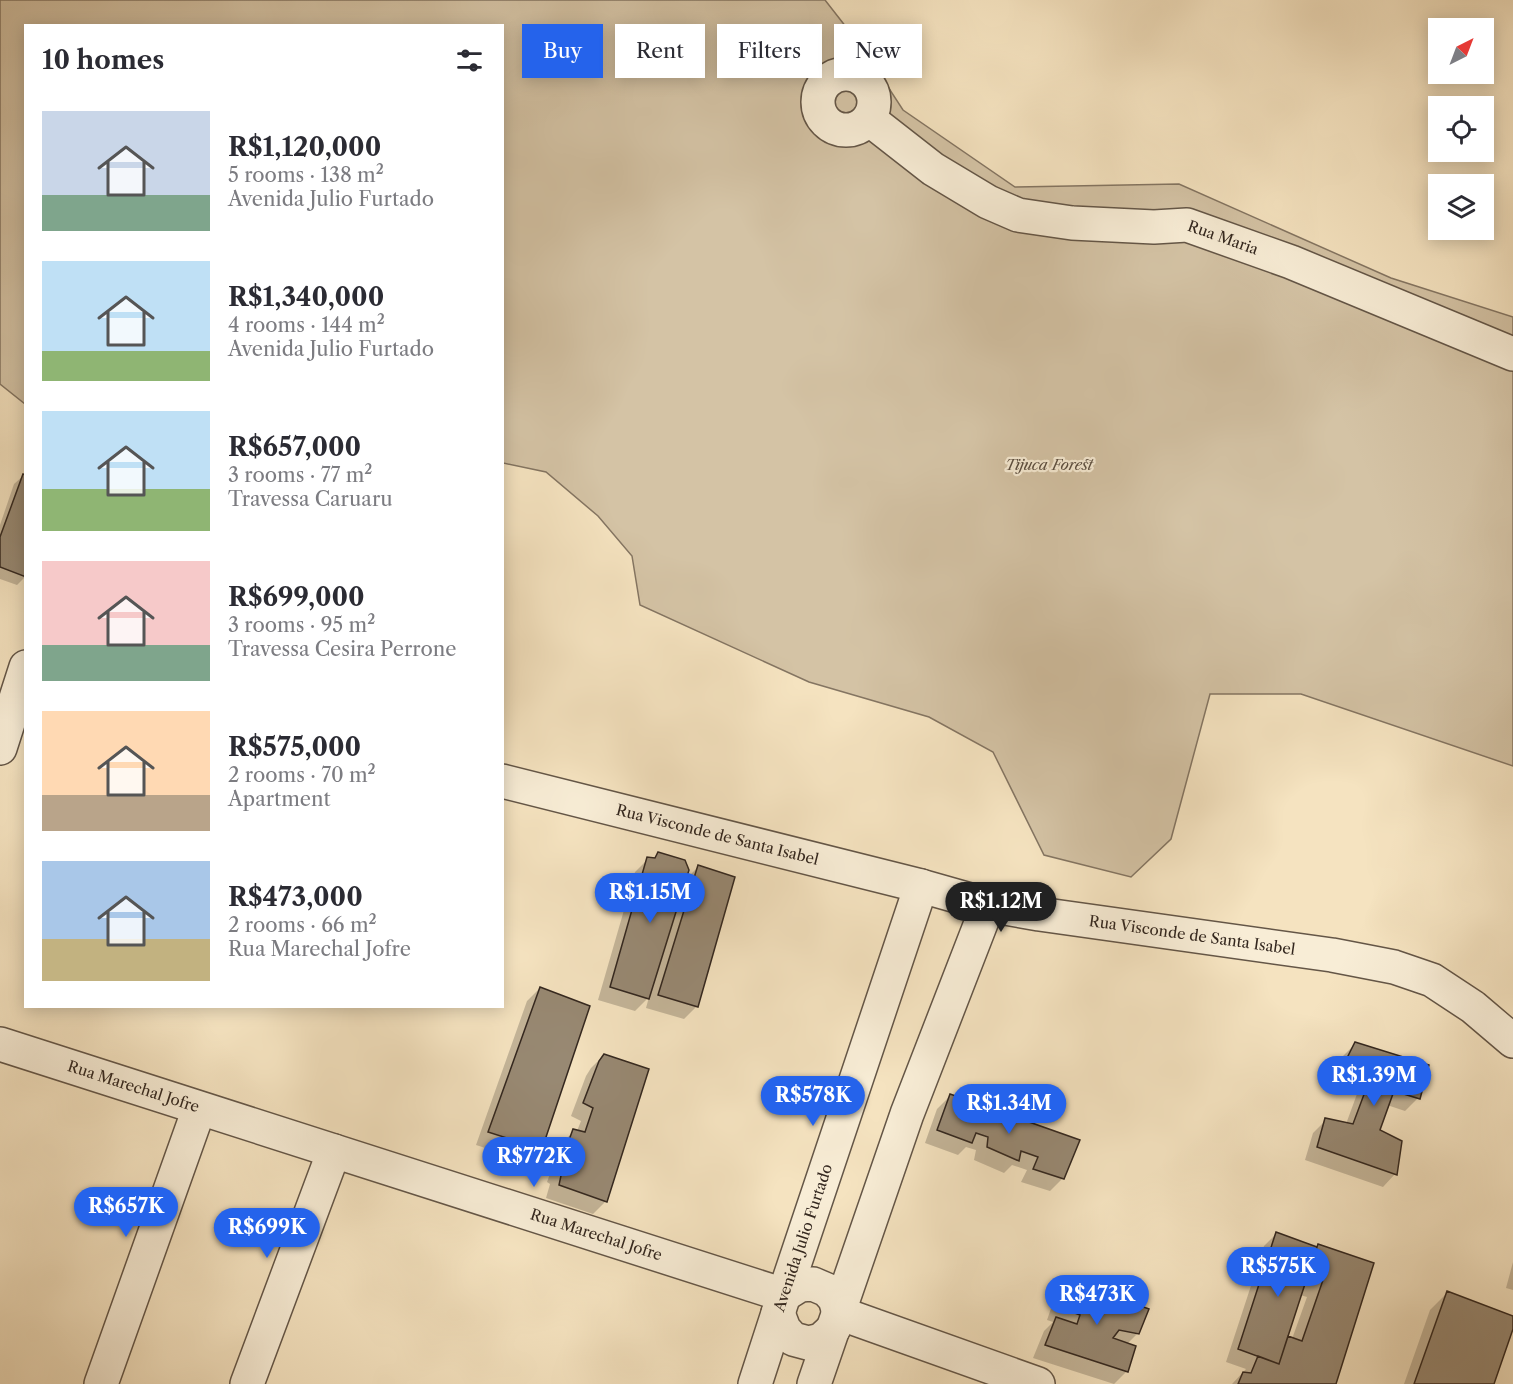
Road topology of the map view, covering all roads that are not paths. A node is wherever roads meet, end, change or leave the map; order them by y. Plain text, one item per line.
1 (869, 119) dead end
2 (1513, 354) edge
3 (0, 655) edge
4 (24, 661) edge
5 (24, 673) edge
6 (0, 748) edge
7 (504, 782) edge
8 (921, 886) junction
9 (988, 904) junction
10 (1513, 1041) edge
11 (0, 1044) edge
12 (199, 1109) junction
13 (334, 1151) junction
14 (781, 1304) junction
15 (836, 1321) junction
16 (101, 1384) edge
17 (247, 1384) edge
18 (755, 1384) edge
19 (814, 1384) edge
20 (1038, 1384) edge

1 - 2 street, Rua Maria
3 - 4 street
5 - 6 street
7 - 8 street, Rua Visconde de Santa Isabel
8 - 9 street, Rua Visconde de Santa Isabel
8 - 14 street, Avenida Julio Furtado
9 - 10 street, Rua Visconde de Santa Isabel
9 - 15 street
11 - 12 street, Rua Marechal Jofre
12 - 13 street, Rua Marechal Jofre
12 - 16 street
13 - 14 street, Rua Marechal Jofre
13 - 17 street
14 - 15 street
14 - 15 street
14 - 18 street, Avenida Julio Furtado
15 - 19 street
15 - 20 street

